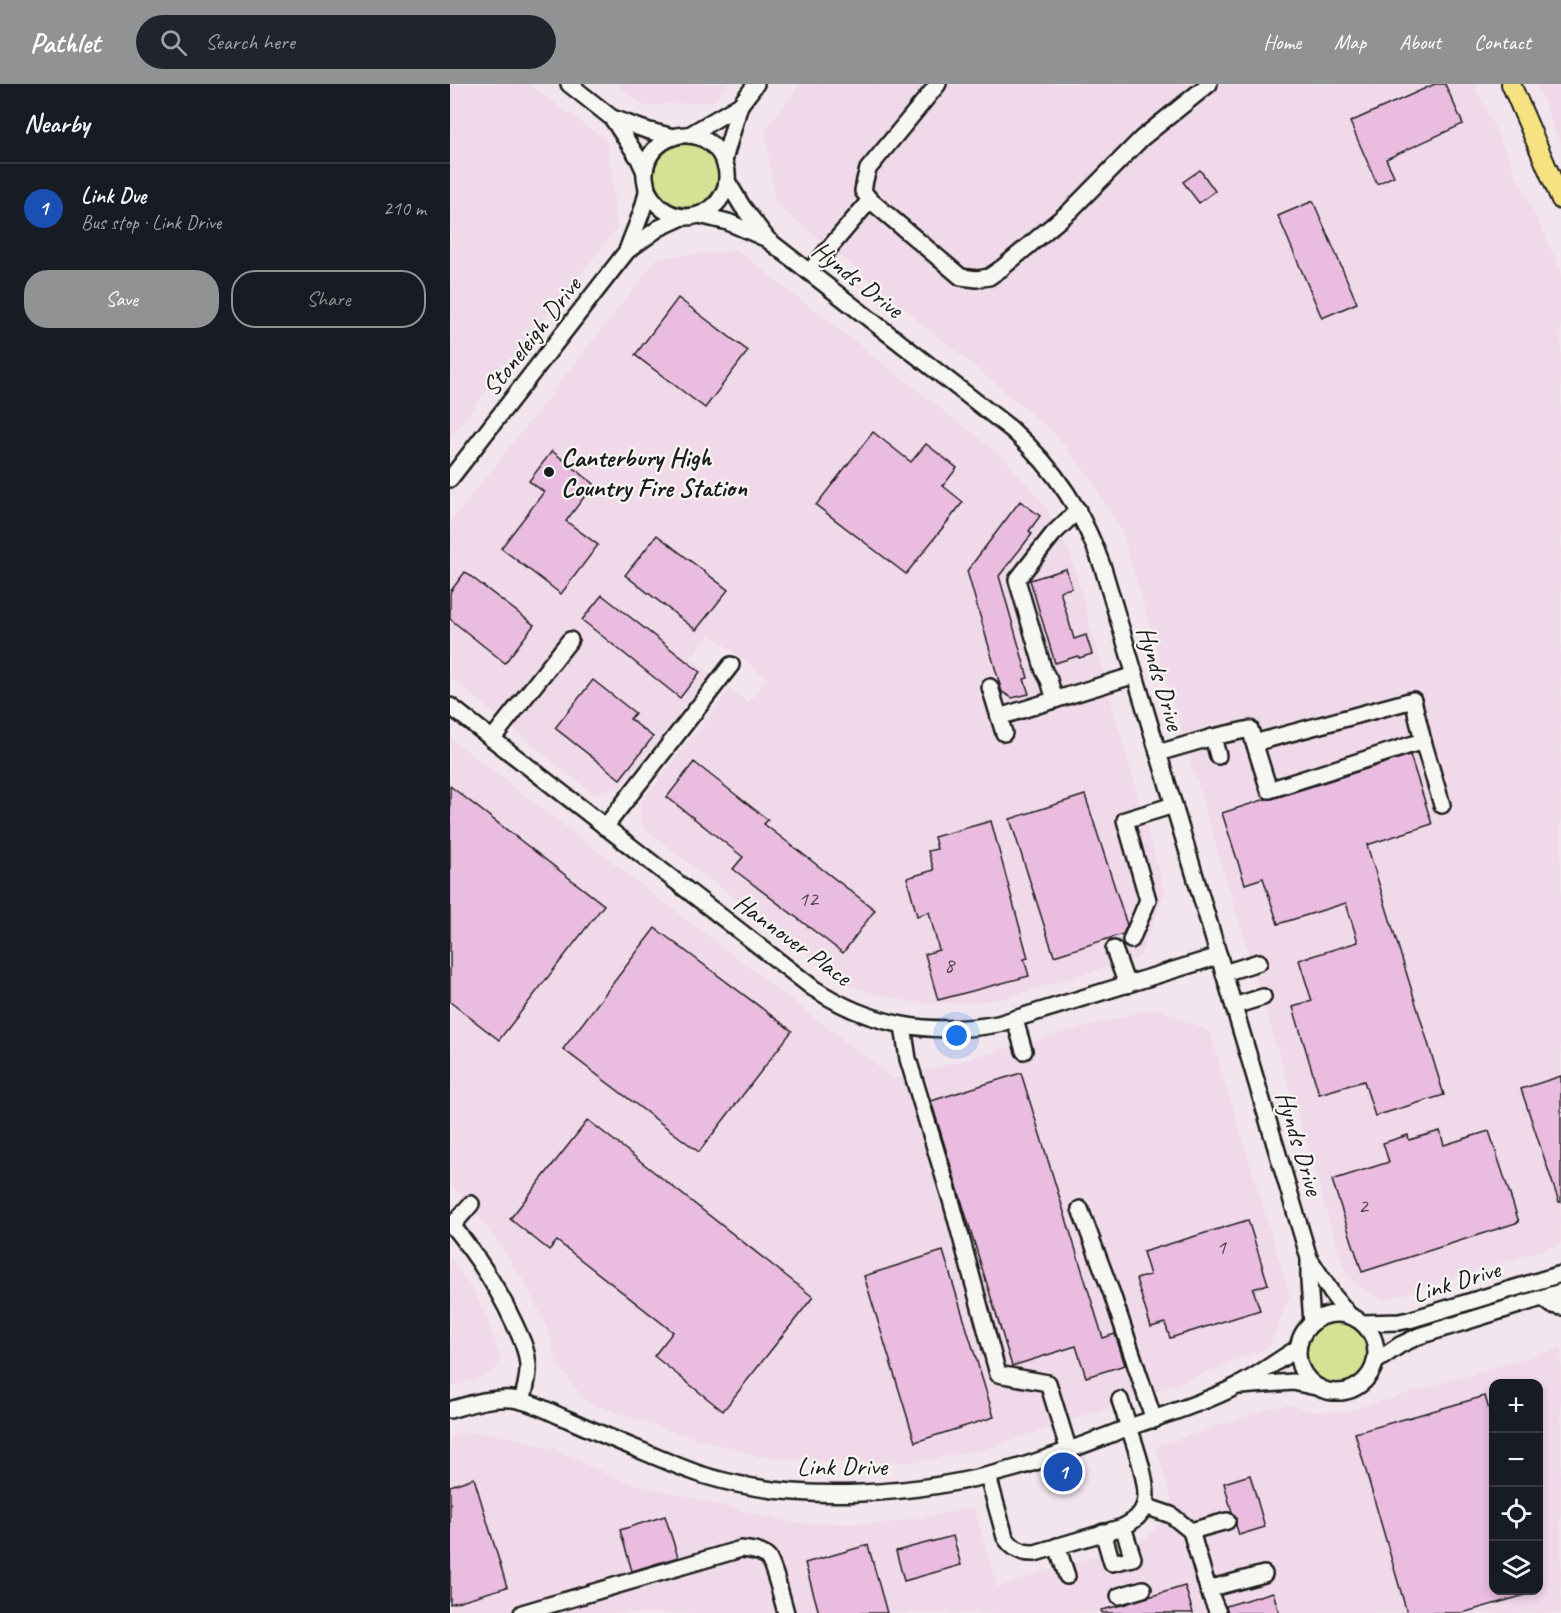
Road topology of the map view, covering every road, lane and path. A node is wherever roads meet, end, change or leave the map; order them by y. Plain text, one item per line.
1 (569, 84) edge
2 (756, 84) edge
3 (938, 84) edge
4 (1209, 84) edge
5 (1511, 84) edge
6 (740, 105) junction
7 (612, 118) junction
8 (689, 135) junction
9 (673, 137) junction
10 (724, 160) junction
11 (645, 172) junction
12 (727, 181) junction
13 (647, 190) junction
14 (870, 200) junction
15 (1561, 200) edge
16 (699, 215) junction
17 (683, 217) junction
18 (768, 240) junction
19 (627, 251) junction
20 (809, 272) junction
21 (450, 479) edge
22 (1078, 510) junction
23 (570, 640) dead end
24 (731, 665) dead end
25 (1135, 675) junction
26 (990, 687) dead end
27 (1055, 700) junction
28 (450, 706) edge
29 (999, 717) junction
30 (1004, 733) dead end
31 (1213, 737) junction
32 (492, 739) junction
33 (1423, 741) junction
34 (1254, 743) junction
35 (1158, 753) junction
36 (1218, 756) dead end
37 (1174, 805) junction
38 (1442, 805) dead end
39 (605, 827) junction
40 (1131, 940) dead end
41 (1114, 949) dead end
42 (1219, 956) junction
43 (1259, 962) dead end
44 (1224, 973) junction
45 (1127, 985) junction
46 (1263, 997) dead end
47 (1234, 1006) junction
48 (1015, 1020) junction
49 (903, 1026) junction
50 (1024, 1051) dead end
51 (471, 1204) dead end
52 (1080, 1209) dead end
53 (451, 1224) edge
54 (1309, 1258) junction
55 (1561, 1274) edge
56 (1561, 1292) edge
57 (1543, 1298) junction
58 (1561, 1307) edge
59 (1349, 1316) junction
60 (1312, 1323) junction
61 (1363, 1323) junction
62 (1298, 1348) junction
63 (1375, 1362) junction
64 (1235, 1387) junction
65 (1320, 1388) junction
66 (1120, 1400) dead end
67 (522, 1401) junction
68 (450, 1410) edge
69 (1154, 1420) junction
70 (1128, 1428) junction
71 (1069, 1451) junction
72 (988, 1476) junction
73 (1145, 1506) junction
74 (1227, 1521) dead end
75 (1123, 1527) junction
76 (1191, 1531) junction
77 (1103, 1532) junction
78 (1058, 1546) junction
79 (1264, 1574) dead end
80 (1067, 1576) dead end
81 (1143, 1589) dead end
82 (1208, 1589) junction
83 (1119, 1596) dead end
84 (522, 1613) edge
85 (786, 1613) edge
86 (1218, 1613) edge

1 - 7 street
2 - 6 street
3 - 14 street
4 - 14 street
5 - 15 main road
6 - 8 street
6 - 10 street
7 - 9 street
7 - 11 street
8 - 9 street
8 - 10 street
9 - 11 street
10 - 12 street
11 - 13 street
12 - 16 street
12 - 18 street, Hynds Drive
13 - 17 street
13 - 19 street, Stoneleigh Drive
14 - 20 street
16 - 17 street
16 - 18 street, Hynds Drive
17 - 19 street, Stoneleigh Drive
18 - 20 street, Hynds Drive
19 - 21 street, Stoneleigh Drive
20 - 22 street, Hynds Drive
22 - 25 street, Hynds Drive
22 - 27 street
23 - 32 street
24 - 39 street
25 - 27 street
25 - 35 street, Hynds Drive
26 - 29 street
27 - 29 street
28 - 32 street, Hannover Place
29 - 30 street
31 - 34 street
31 - 35 street
31 - 36 street
32 - 39 street, Hannover Place
33 - 34 street
33 - 34 street
33 - 38 street
35 - 37 street, Hynds Drive
37 - 40 street
37 - 42 street, Hynds Drive
39 - 49 street, Hannover Place
41 - 45 street
42 - 44 street, Hynds Drive
42 - 45 street, Hannover Place
43 - 44 street
44 - 47 street, Hynds Drive
45 - 48 street, Hannover Place
46 - 47 street
47 - 54 street, Hynds Drive
48 - 49 street, Hannover Place
48 - 50 street
49 - 71 street
51 - 53 street
52 - 69 street
53 - 67 street
54 - 59 street, Hynds Drive
54 - 60 street, Hynds Drive
55 - 61 street, Link Drive
56 - 57 street, Link Drive
57 - 58 street
57 - 63 street, Link Drive
59 - 60 street
59 - 61 street
60 - 62 street
61 - 63 street
62 - 64 street, Link Drive
62 - 65 street
63 - 65 street
64 - 65 street, Link Drive
64 - 69 street, Link Drive
66 - 70 street
67 - 68 street, Link Drive
67 - 72 street, Link Drive
69 - 70 street, Link Drive
70 - 71 street, Link Drive
70 - 73 street
71 - 72 street, Link Drive
72 - 78 street
73 - 75 street
73 - 76 street
74 - 76 street
75 - 77 street
75 - 77 street
76 - 82 street
77 - 78 street
78 - 80 street
79 - 82 street
81 - 83 street
82 - 86 street
84 - 85 street

